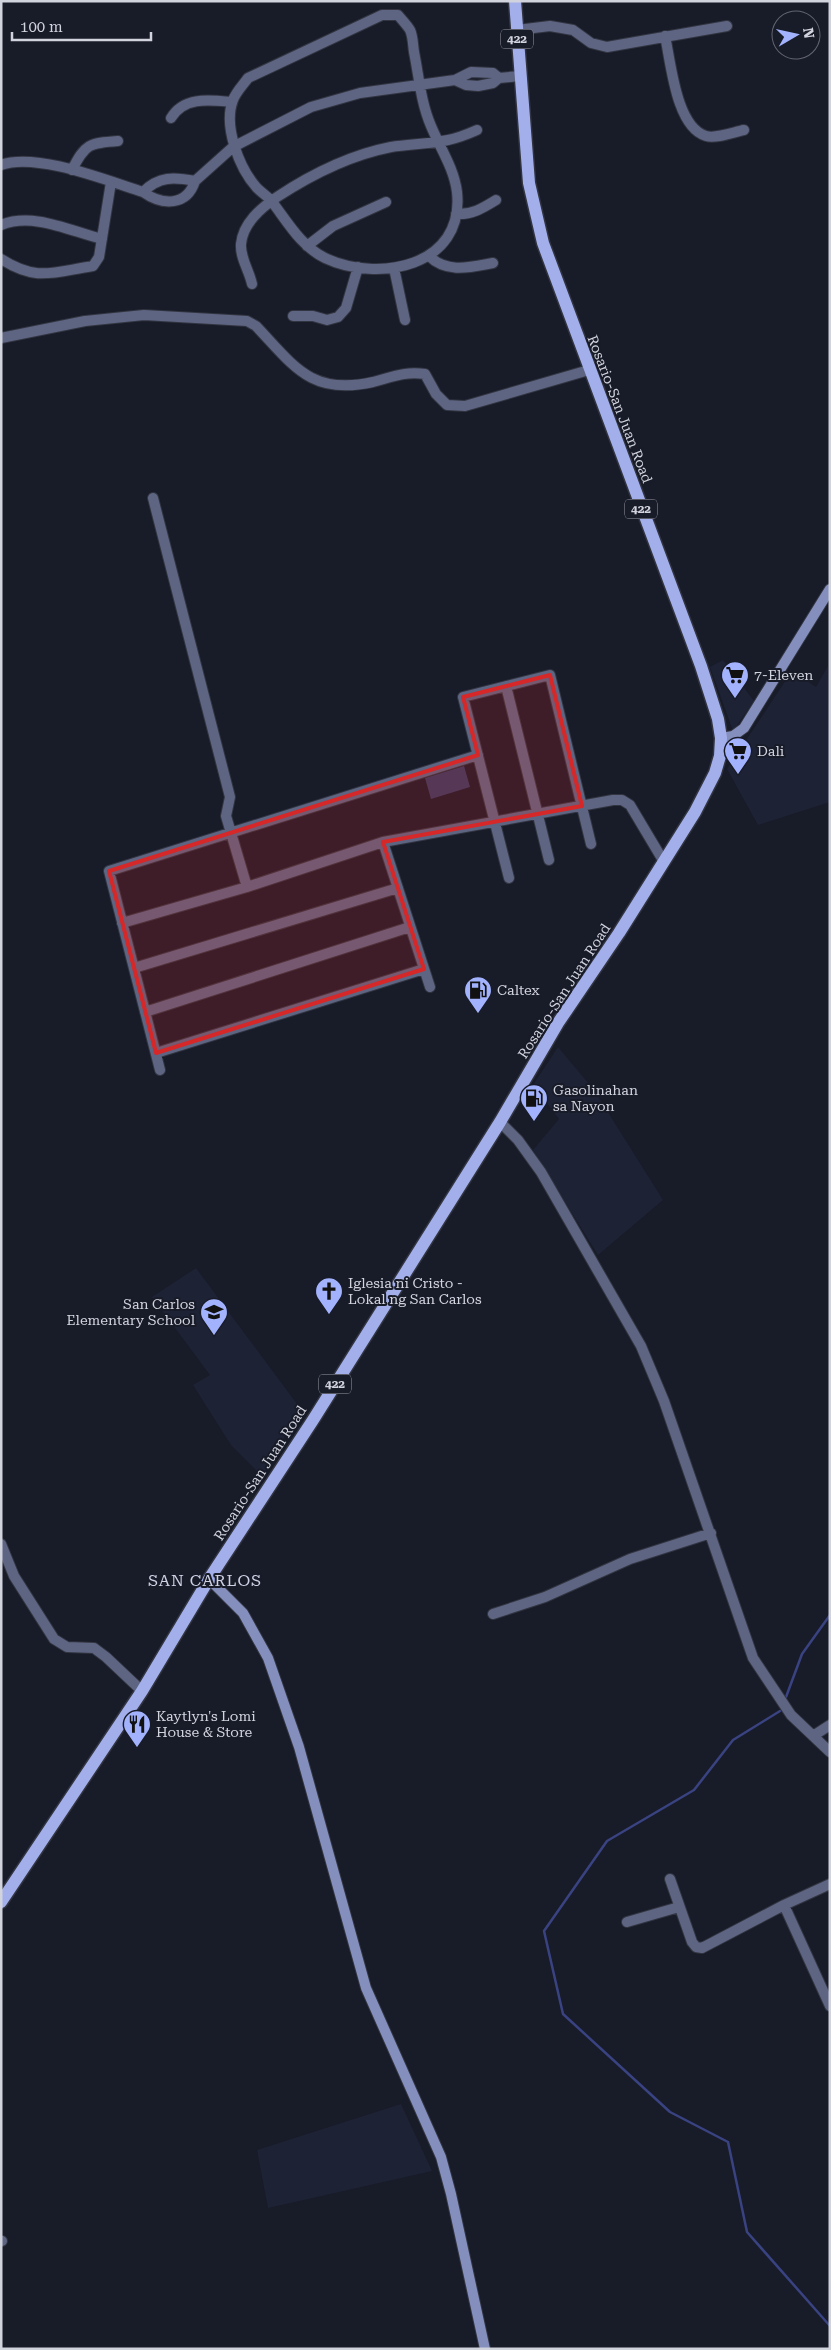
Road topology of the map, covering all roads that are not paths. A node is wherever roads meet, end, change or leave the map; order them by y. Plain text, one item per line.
1 (515, 1) edge
2 (727, 26) dead end
3 (517, 30) junction
4 (665, 36) junction
5 (520, 76) junction
6 (499, 78) junction
7 (455, 80) junction
8 (421, 84) junction
9 (232, 102) junction
10 (170, 118) dead end
11 (477, 130) dead end
12 (744, 130) dead end
13 (118, 141) dead end
14 (438, 141) junction
15 (234, 147) junction
16 (1, 165) edge
17 (72, 170) junction
18 (195, 181) junction
19 (110, 182) junction
20 (143, 192) junction
21 (496, 200) dead end
22 (271, 201) junction
23 (386, 202) dead end
24 (456, 214) junction
25 (1, 225) edge
26 (102, 239) junction
27 (307, 246) junction
28 (429, 256) junction
29 (1, 259) edge
30 (493, 263) dead end
31 (358, 267) junction
32 (394, 268) junction
33 (252, 284) dead end
34 (294, 316) dead end
35 (405, 320) dead end
36 (1, 338) edge
37 (589, 370) junction
38 (153, 498) dead end
39 (830, 589) edge
40 (506, 686) junction
41 (721, 738) junction
42 (478, 755) junction
43 (582, 806) junction
44 (537, 814) junction
45 (494, 822) junction
46 (231, 833) junction
47 (383, 842) junction
48 (592, 844) dead end
49 (548, 860) dead end
50 (664, 862) junction
51 (508, 878) dead end
52 (247, 887) junction
53 (398, 888) junction
54 (122, 923) junction
55 (410, 928) junction
56 (134, 968) junction
57 (424, 969) junction
58 (430, 987) dead end
59 (145, 1012) junction
60 (156, 1053) junction
61 (160, 1070) dead end
62 (500, 1122) junction
63 (711, 1533) junction
64 (1, 1544) edge
65 (209, 1579) junction
66 (493, 1614) dead end
67 (142, 1691) junction
68 (830, 1725) edge
69 (813, 1736) junction
70 (830, 1752) edge
71 (670, 1879) dead end
72 (830, 1884) edge
73 (1, 1902) edge
74 (784, 1905) junction
75 (679, 1907) junction
76 (627, 1922) dead end
77 (830, 2006) edge
78 (485, 2349) edge

1 - 3 main road, Rosario-San Juan Road / 422
2 - 4 street
3 - 4 street
3 - 5 main road, Rosario-San Juan Road / 422
4 - 12 street
5 - 6 street
5 - 37 main road, Rosario-San Juan Road / 422
6 - 7 street
6 - 7 street
7 - 8 street
8 - 9 street
8 - 14 street
8 - 15 street
9 - 10 street
9 - 15 street
11 - 14 street
13 - 17 street
14 - 22 street
14 - 24 street
15 - 18 street
15 - 22 street
16 - 17 street
17 - 19 street
18 - 20 street
18 - 20 street
19 - 20 street
19 - 26 street
21 - 24 street
22 - 27 street
22 - 33 street
23 - 27 street
24 - 28 street
25 - 26 street
26 - 29 street
27 - 31 street
28 - 30 street
28 - 32 street
31 - 32 street
31 - 34 street
32 - 35 street
36 - 37 street
37 - 41 main road, Rosario-San Juan Road / 422
38 - 46 street
39 - 41 street
40 - 42 street
40 - 43 street
40 - 44 street
41 - 50 main road, Rosario-San Juan Road / 422
42 - 45 street
42 - 46 street
43 - 44 street
43 - 48 street
43 - 50 street
44 - 45 street
44 - 49 street
45 - 47 street
45 - 51 street
46 - 52 street
46 - 54 street
47 - 52 street
47 - 53 street
50 - 62 main road, Rosario-San Juan Road / 422
52 - 54 street
53 - 55 street
53 - 56 street
54 - 56 street
55 - 57 street
55 - 59 street
56 - 59 street
57 - 58 street
57 - 60 street
59 - 60 street
60 - 61 street
62 - 63 street
62 - 65 main road, Rosario-San Juan Road / 422
63 - 66 street
63 - 69 street
64 - 67 street
65 - 67 main road, Rosario-San Juan Road / 422
65 - 78 street
67 - 73 main road, Rosario-San Juan Road / 422
68 - 69 street
69 - 70 street
71 - 75 street
72 - 74 street
74 - 75 street
74 - 77 street
75 - 76 street

